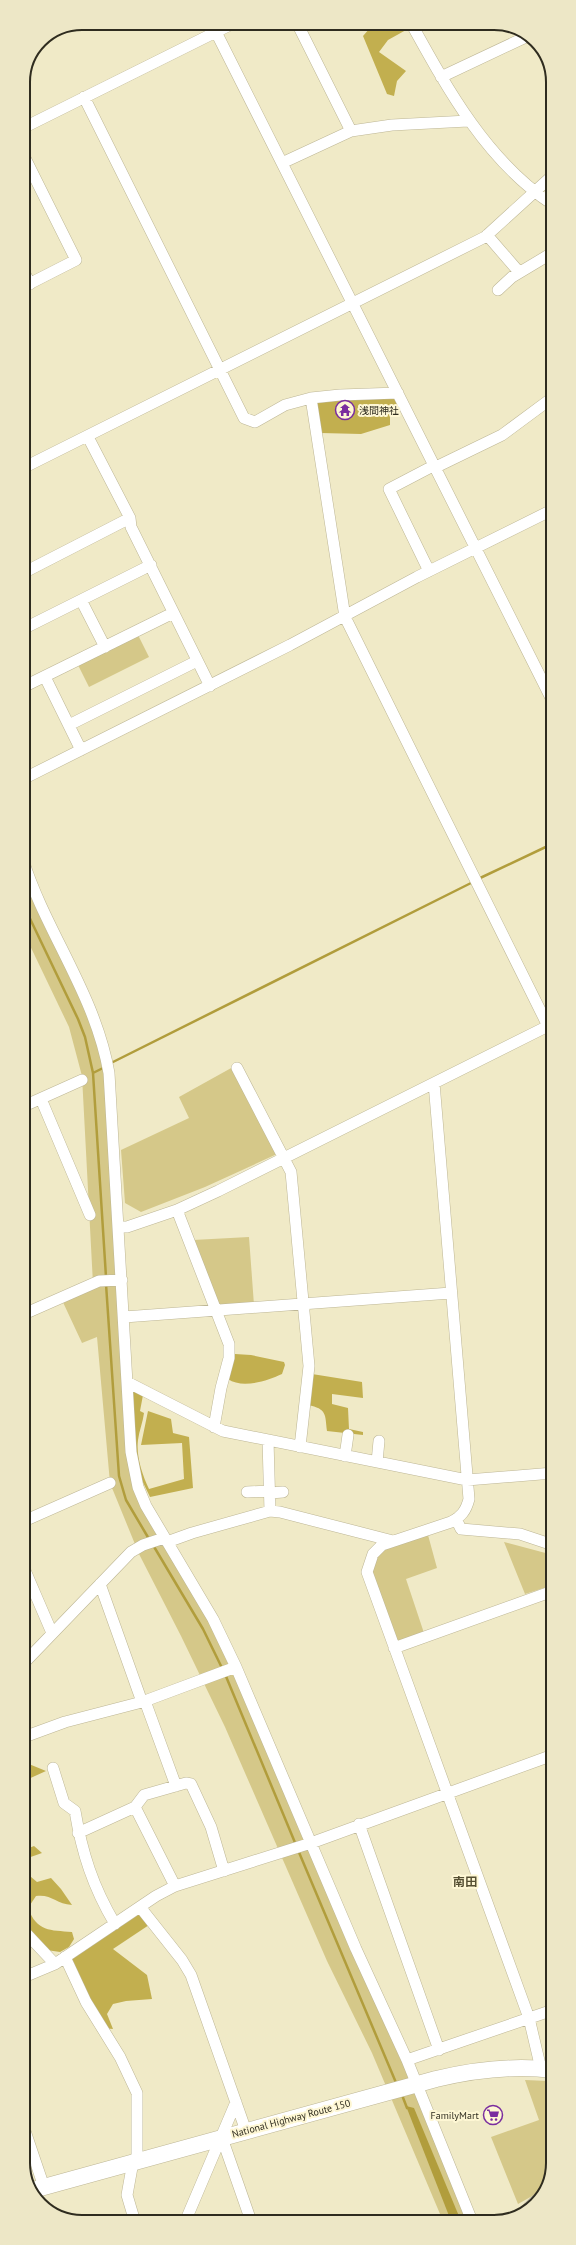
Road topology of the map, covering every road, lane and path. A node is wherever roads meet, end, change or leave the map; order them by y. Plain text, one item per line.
1 (220, 30) edge
2 (300, 30) edge
3 (415, 30) edge
4 (216, 32) junction
5 (522, 39) edge
6 (441, 77) junction
7 (84, 97) junction
8 (468, 121) junction
9 (30, 124) edge
10 (351, 131) junction
11 (282, 163) junction
12 (30, 168) edge
13 (546, 181) edge
14 (534, 192) junction
15 (546, 200) edge
16 (487, 235) junction
17 (546, 256) edge
18 (519, 272) junction
19 (30, 284) edge
20 (498, 290) dead end
21 (353, 303) junction
22 (221, 370) junction
23 (398, 394) junction
24 (311, 398) junction
25 (546, 402) edge
26 (88, 436) junction
27 (30, 465) edge
28 (434, 467) junction
29 (546, 513) edge
30 (130, 518) junction
31 (475, 548) junction
32 (151, 566) junction
33 (30, 569) edge
34 (429, 571) junction
35 (81, 600) junction
36 (173, 614) junction
37 (345, 617) junction
38 (30, 626) edge
39 (105, 647) junction
40 (197, 660) junction
41 (45, 677) junction
42 (30, 684) edge
43 (210, 686) junction
44 (546, 688) edge
45 (68, 725) junction
46 (81, 750) junction
47 (30, 776) edge
48 (30, 879) edge
49 (546, 1017) edge
50 (546, 1027) edge
51 (237, 1068) dead end
52 (82, 1080) dead end
53 (434, 1083) junction
54 (40, 1099) junction
55 (30, 1103) edge
56 (284, 1159) junction
57 (177, 1210) junction
58 (90, 1215) dead end
59 (118, 1227) junction
60 (119, 1280) junction
61 (451, 1293) junction
62 (304, 1304) junction
63 (215, 1310) junction
64 (30, 1311) edge
65 (124, 1317) junction
66 (128, 1382) junction
67 (214, 1427) junction
68 (348, 1435) dead end
69 (268, 1440) junction
70 (379, 1441) dead end
71 (300, 1447) junction
72 (345, 1456) junction
73 (377, 1462) junction
74 (546, 1473) edge
75 (467, 1480) junction
76 (110, 1483) dead end
77 (247, 1492) dead end
78 (270, 1492) junction
79 (283, 1492) dead end
80 (270, 1511) junction
81 (30, 1518) edge
82 (456, 1519) junction
83 (166, 1540) junction
84 (393, 1540) junction
85 (546, 1543) edge
86 (30, 1582) edge
87 (100, 1584) junction
88 (546, 1594) edge
89 (52, 1633) junction
90 (394, 1648) junction
91 (30, 1657) edge
92 (234, 1668) junction
93 (143, 1701) junction
94 (30, 1735) edge
95 (546, 1758) edge
96 (53, 1768) dead end
97 (176, 1786) junction
98 (447, 1793) junction
99 (135, 1807) junction
100 (359, 1824) junction
101 (78, 1833) junction
102 (311, 1843) junction
103 (224, 1870) junction
104 (175, 1886) junction
105 (140, 1907) junction
106 (115, 1924) junction
107 (30, 1937) edge
108 (65, 1958) junction
109 (55, 1964) junction
110 (30, 1974) edge
111 (546, 2012) edge
112 (529, 2018) junction
113 (439, 2050) junction
114 (407, 2060) junction
115 (546, 2064) edge
116 (546, 2072) edge
117 (415, 2084) junction
118 (236, 2102) junction
119 (246, 2131) junction
120 (222, 2138) junction
121 (30, 2154) edge
122 (135, 2162) junction
123 (38, 2188) edge
124 (133, 2215) edge
125 (188, 2215) edge
126 (249, 2215) edge
127 (470, 2215) edge

1 - 4 street
2 - 10 street
3 - 6 street
4 - 7 street
4 - 11 street
5 - 6 street
6 - 8 street
7 - 9 street
7 - 22 street
8 - 10 street
8 - 14 street
10 - 11 street
11 - 21 street
12 - 19 street
13 - 14 street
14 - 15 street
14 - 16 street
16 - 18 street
16 - 21 street
17 - 18 street
18 - 20 street
21 - 22 street
21 - 23 street
22 - 24 street
22 - 26 street
23 - 24 street
23 - 28 street
24 - 37 street
25 - 28 street
26 - 27 street
26 - 30 street
28 - 31 street
28 - 34 street
29 - 31 street
30 - 32 street
30 - 33 street
31 - 34 street
31 - 44 street
32 - 35 street
32 - 36 street
34 - 37 street
35 - 38 street
35 - 39 street
36 - 39 street
36 - 40 street
37 - 43 street
37 - 49 street
39 - 41 street
40 - 43 street
40 - 45 street
41 - 42 street
41 - 45 street
43 - 46 street
45 - 46 street
46 - 47 street
48 - 59 street
50 - 53 street
51 - 56 street
52 - 54 street
53 - 56 street
53 - 61 street
54 - 55 street
54 - 58 street
56 - 57 street
56 - 62 street
57 - 59 street
57 - 63 street
59 - 60 street
60 - 64 street
60 - 65 street
61 - 62 street
61 - 75 street
62 - 63 street
62 - 71 street
63 - 65 street
63 - 67 street
65 - 66 street
66 - 67 street
66 - 83 street
67 - 69 street
68 - 72 street
69 - 71 street
69 - 78 street
70 - 73 street
71 - 72 street
72 - 73 street
73 - 75 street
74 - 75 street
75 - 82 street
76 - 81 street
77 - 78 street
78 - 79 street
78 - 80 street
80 - 83 street
80 - 84 street
82 - 84 street
82 - 85 street
83 - 87 street
83 - 92 street
84 - 90 street
86 - 89 street
87 - 89 street
87 - 93 street
88 - 90 street
89 - 91 street
90 - 98 street
92 - 93 street
92 - 102 street
93 - 94 street
93 - 97 street
95 - 98 street
96 - 101 street
97 - 99 street
97 - 103 street
98 - 100 street
98 - 112 street
99 - 101 street
99 - 104 street
100 - 102 street
100 - 113 street
101 - 106 street
102 - 103 street
102 - 114 street
103 - 104 street
104 - 105 street
105 - 106 street
105 - 118 street
106 - 108 street
107 - 109 street
108 - 109 street
108 - 122 street
109 - 110 street
111 - 112 street
112 - 113 street
112 - 115 street
113 - 114 street
114 - 117 street
116 - 117 highway, National Highway Route 150
117 - 119 highway, National Highway Route 150
117 - 127 street
118 - 119 street
118 - 120 street
119 - 120 highway, National Highway Route 150
120 - 122 highway, National Highway Route 150
120 - 125 street
120 - 126 street
121 - 123 street
122 - 123 highway, National Highway Route 150
122 - 124 street

